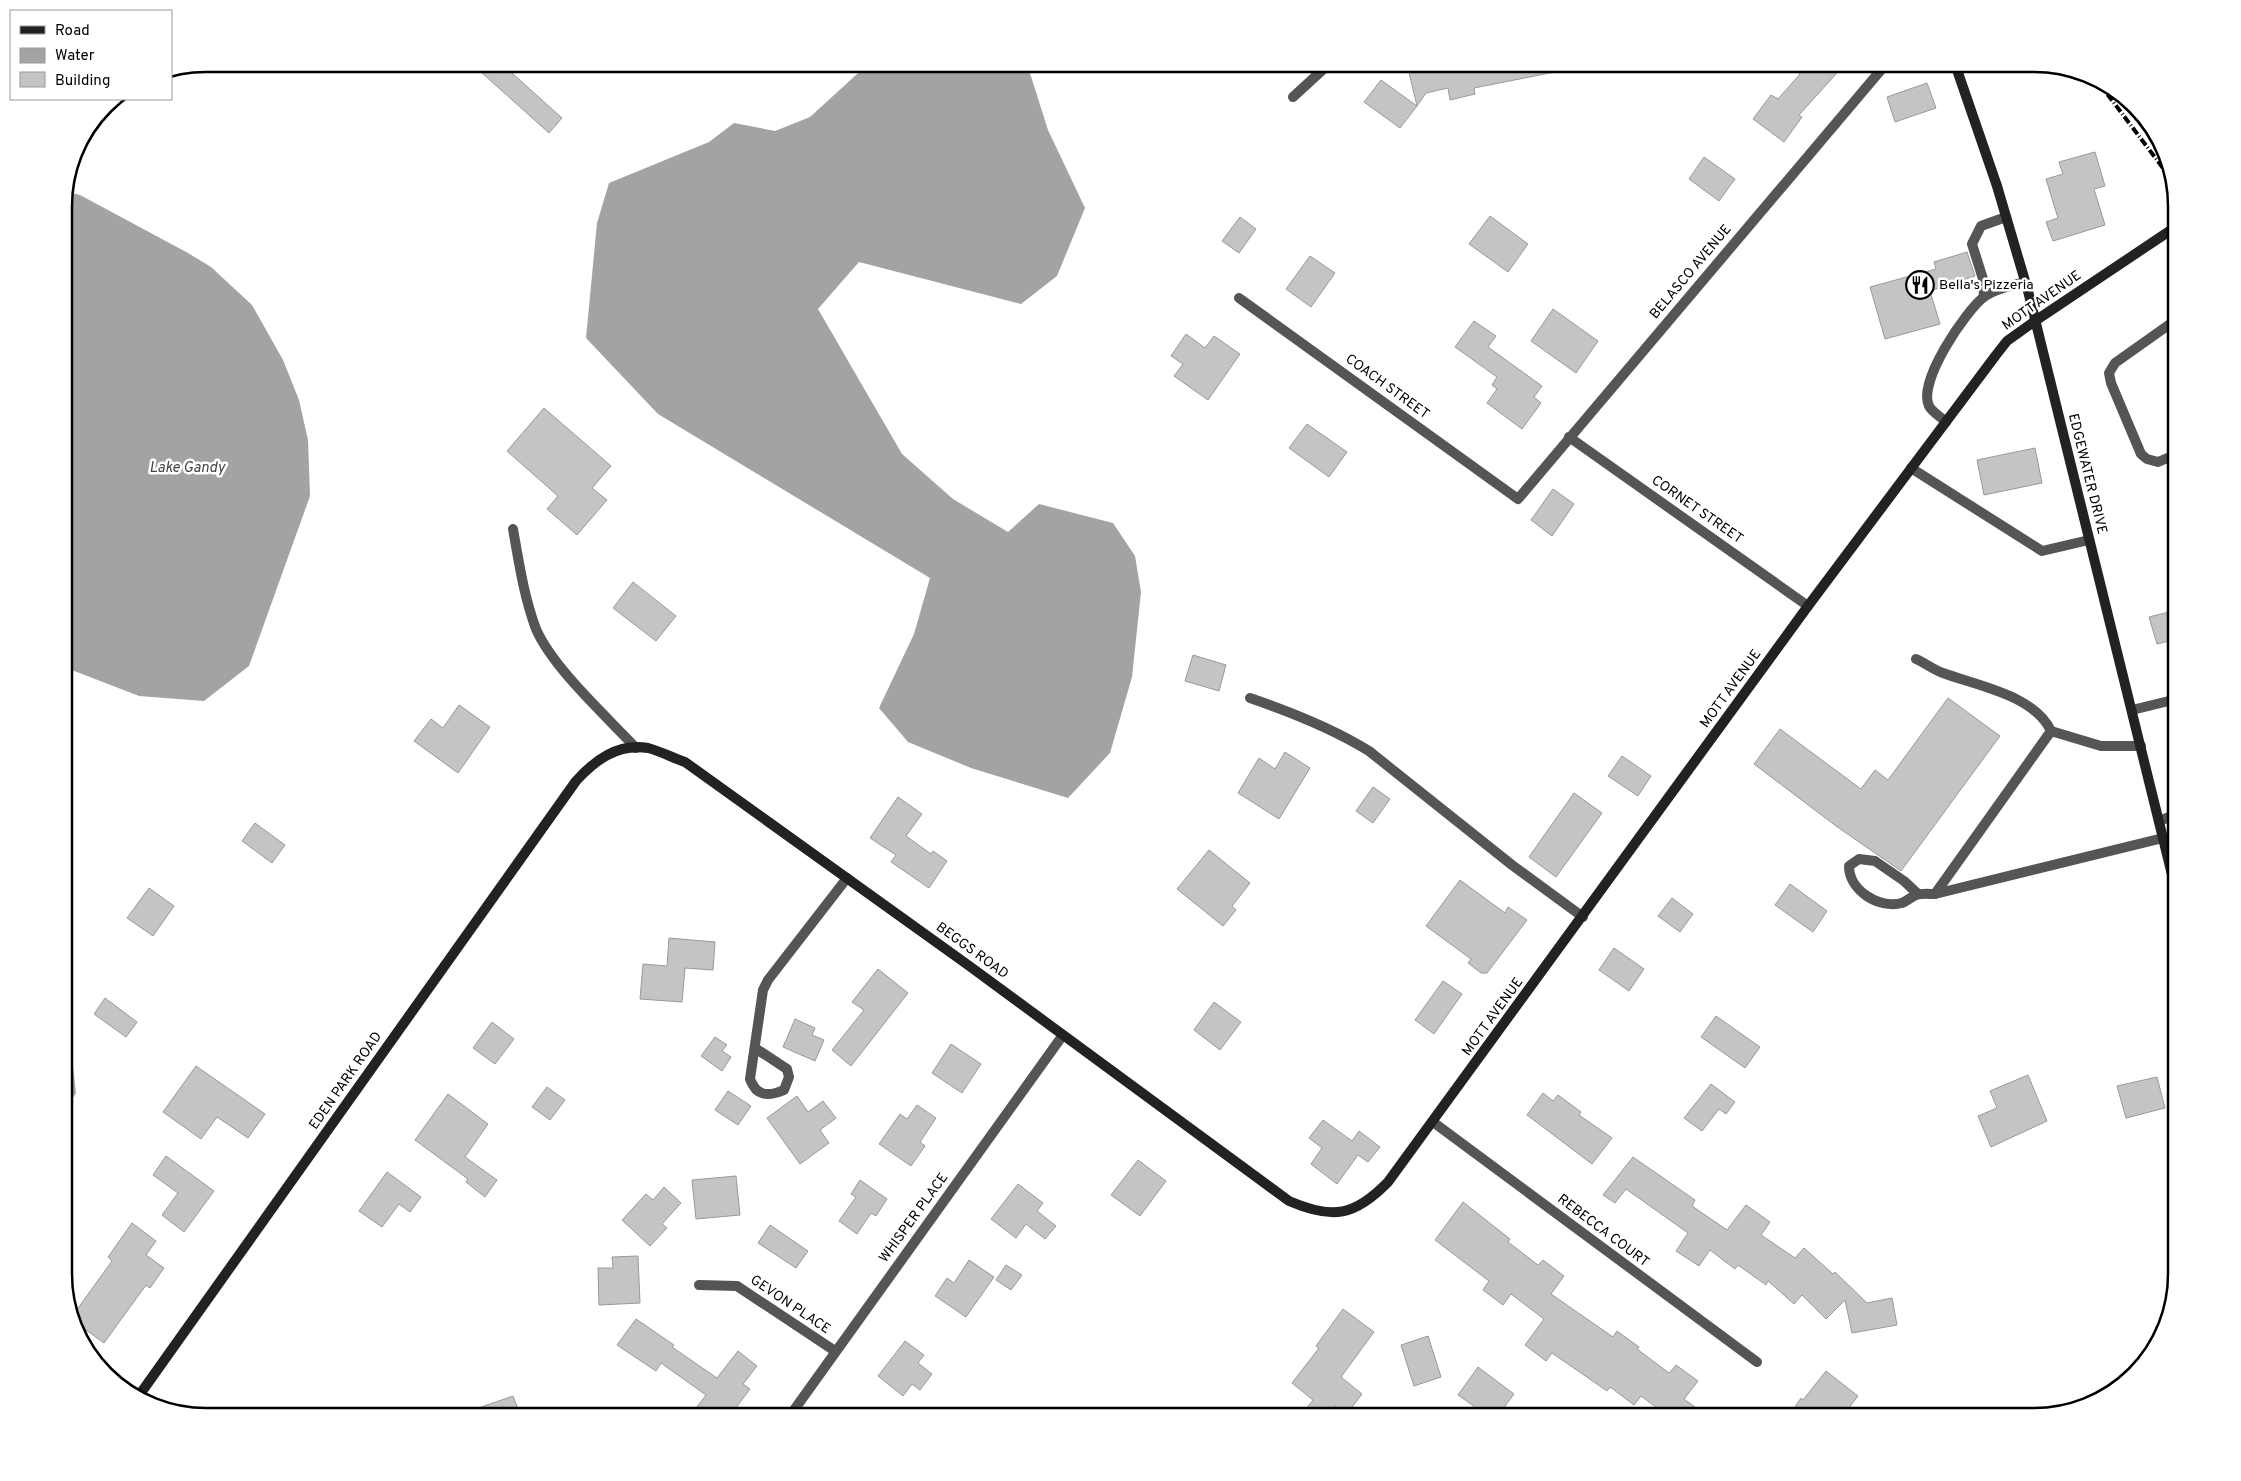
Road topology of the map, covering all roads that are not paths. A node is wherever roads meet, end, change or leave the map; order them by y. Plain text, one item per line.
1 (1319, 73) edge
2 (1878, 73) edge
3 (1958, 73) edge
4 (1293, 97) dead end
5 (2006, 217) junction
6 (2168, 232) edge
7 (2025, 282) junction
8 (1984, 297) junction
9 (1239, 298) dead end
10 (2035, 320) junction
11 (2168, 325) edge
12 (1946, 422) junction
13 (1570, 436) junction
14 (2168, 458) edge
15 (1911, 468) junction
16 (1518, 499) joint
17 (513, 529) dead end
18 (2089, 540) junction
19 (1808, 606) junction
20 (1916, 658) dead end
21 (1250, 698) dead end
22 (2168, 701) edge
23 (2132, 710) junction
24 (2050, 731) junction
25 (2141, 746) junction
26 (636, 748) junction
27 (576, 781) joint
28 (2168, 817) edge
29 (2159, 820) junction
30 (2163, 838) junction
31 (2168, 858) edge
32 (847, 878) junction
33 (1918, 894) junction
34 (1935, 894) junction
35 (1583, 917) junction
36 (1063, 1035) junction
37 (755, 1048) junction
38 (1433, 1122) junction
39 (1350, 1210) joint
40 (699, 1284) dead end
41 (835, 1351) junction
42 (1757, 1362) dead end
43 (142, 1392) edge
44 (795, 1408) edge

1 - 4 street
2 - 13 street, BELASCO AVENUE
3 - 5 street, EDGEWATER DRIVE
5 - 7 street, EDGEWATER DRIVE
5 - 8 street
6 - 10 street, MOTT AVENUE
7 - 8 street
7 - 10 street, EDGEWATER DRIVE
8 - 12 street
9 - 16 street, COACH STREET
10 - 12 street, MOTT AVENUE
10 - 18 street, EDGEWATER DRIVE
11 - 14 street
12 - 15 street, MOTT AVENUE
13 - 16 street, BELASCO AVENUE
13 - 19 street, CORNET STREET
15 - 18 street
15 - 19 street, MOTT AVENUE
17 - 26 street
18 - 23 street, EDGEWATER DRIVE
19 - 35 street, MOTT AVENUE
20 - 24 street
21 - 35 street
22 - 23 street
23 - 25 street, EDGEWATER DRIVE
24 - 25 street
24 - 34 street
25 - 29 street, EDGEWATER DRIVE
26 - 27 street, BEGGS ROAD
26 - 32 street, BEGGS ROAD
27 - 43 street, EDEN PARK ROAD
28 - 29 street
29 - 30 street, EDGEWATER DRIVE
30 - 31 street, EDGEWATER DRIVE
30 - 34 street
32 - 36 street, BEGGS ROAD
32 - 37 street
33 - 33 street
33 - 34 street
35 - 38 street, MOTT AVENUE
36 - 39 street, BEGGS ROAD
36 - 41 street, WHISPER PLACE
37 - 37 street
38 - 39 street, MOTT AVENUE
38 - 42 street, REBECCA COURT
40 - 41 street, GEVON PLACE
41 - 44 street, WHISPER PLACE

